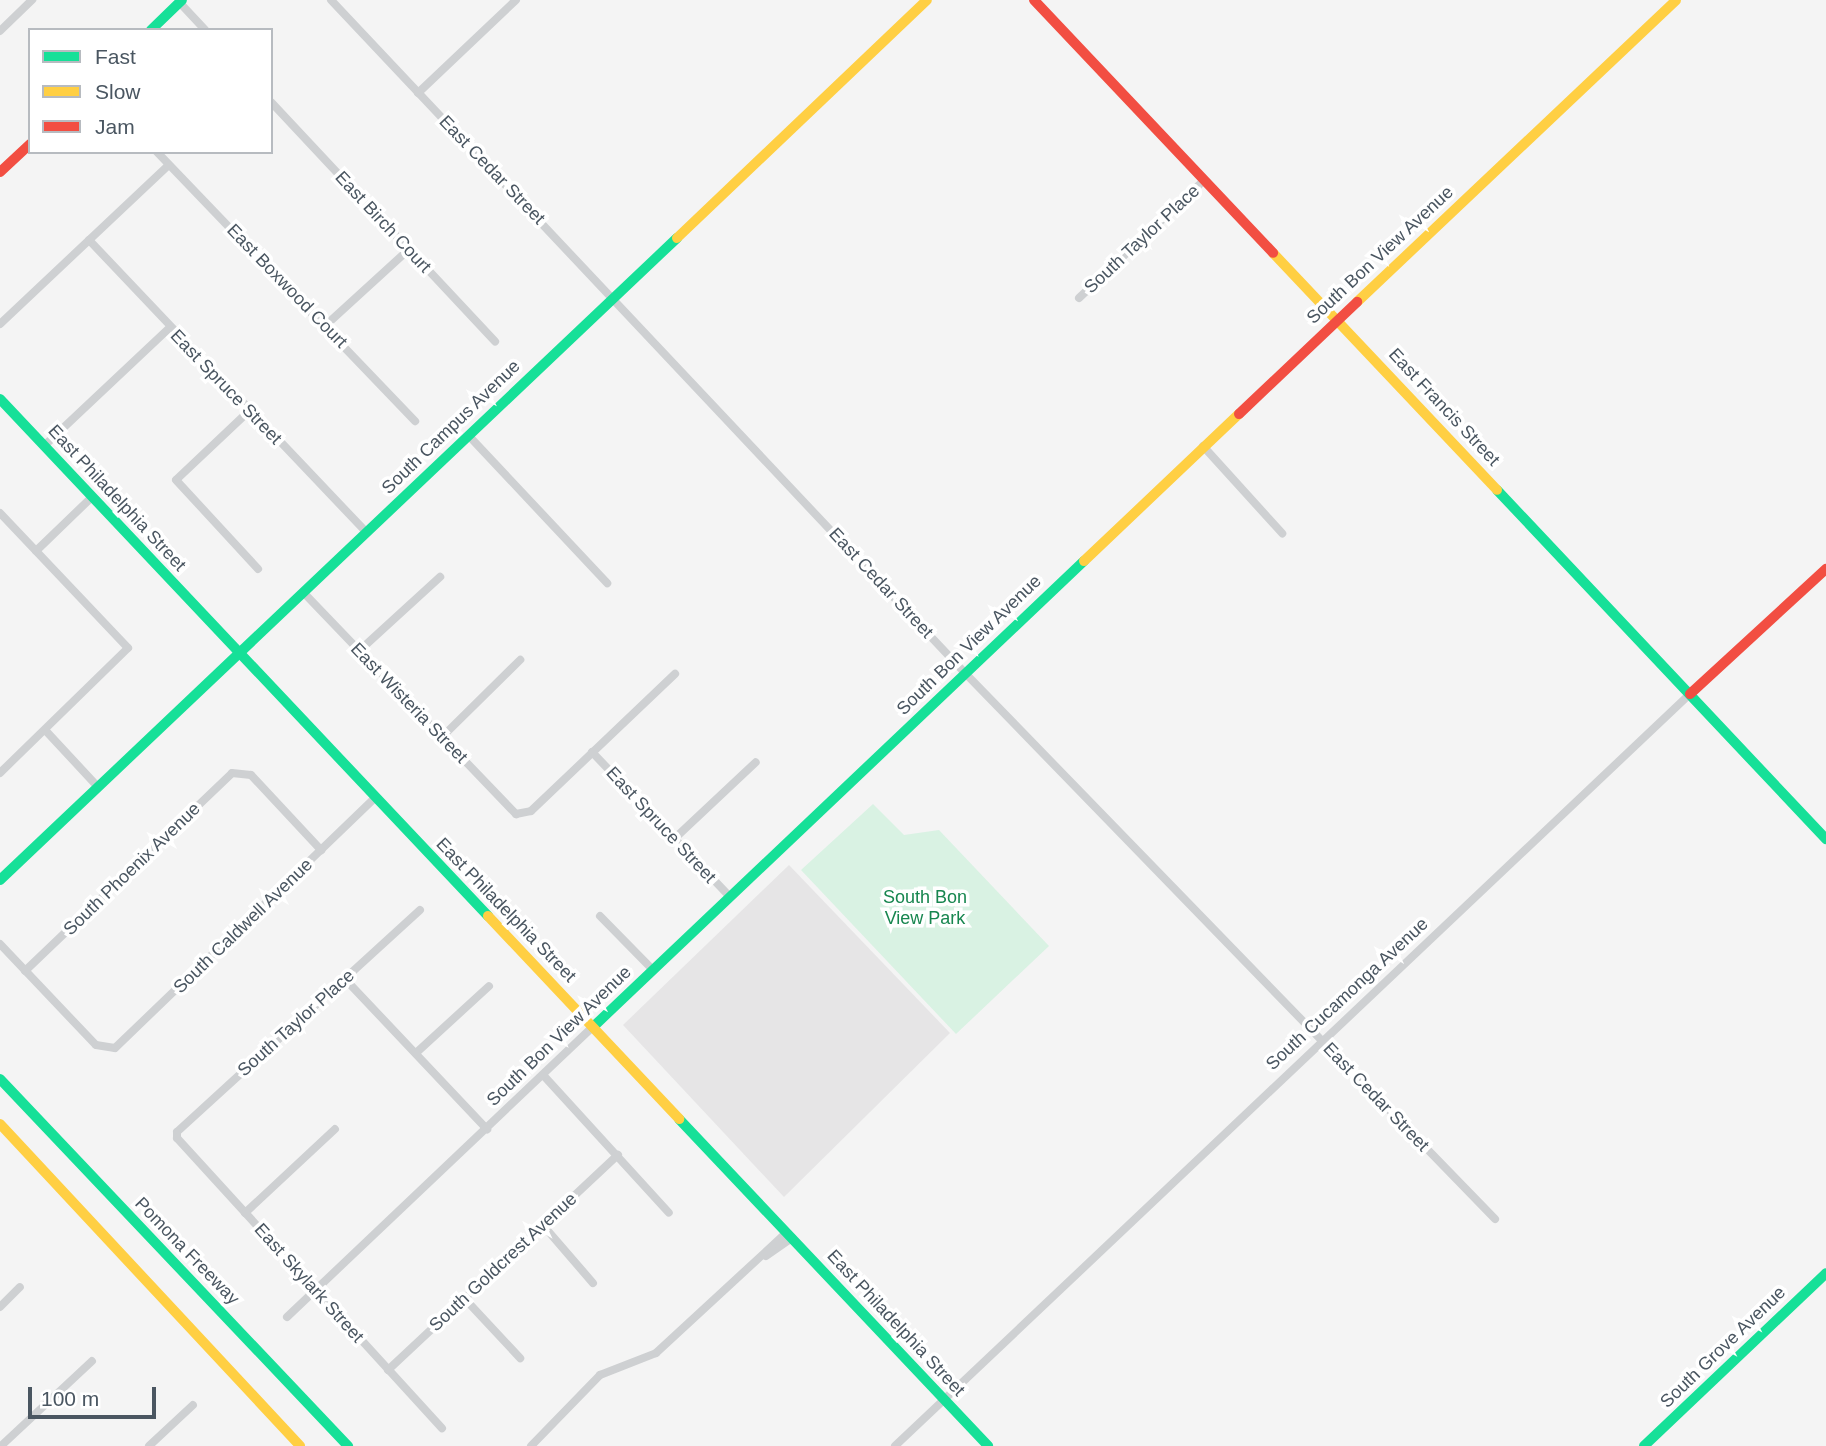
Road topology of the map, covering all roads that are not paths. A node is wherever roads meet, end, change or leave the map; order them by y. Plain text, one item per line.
1 (32, 0) edge
2 (331, 0) edge
3 (516, 0) edge
4 (927, 0) edge
5 (1034, 0) edge
6 (1676, 0) edge
7 (181, 1) edge
8 (153, 28) edge
9 (203, 28) edge
10 (0, 31) edge
11 (418, 93) junction
12 (273, 104) edge
13 (28, 146) edge
14 (159, 154) edge
15 (169, 165) junction
16 (0, 172) edge
17 (1204, 180) junction
18 (89, 240) junction
19 (408, 250) junction
20 (612, 297) junction
21 (1079, 298) dead end
22 (1337, 319) junction
23 (0, 324) edge
24 (326, 325) junction
25 (169, 328) junction
26 (495, 341) dead end
27 (0, 398) edge
28 (249, 411) junction
29 (415, 421) dead end
30 (469, 436) junction
31 (44, 446) junction
32 (1203, 446) junction
33 (92, 497) junction
34 (0, 513) edge
35 (366, 532) junction
36 (1282, 533) dead end
37 (36, 551) junction
38 (258, 569) dead end
39 (1826, 569) edge
40 (440, 577) dead end
41 (607, 583) dead end
42 (303, 592) junction
43 (359, 651) junction
44 (238, 653) junction
45 (520, 660) dead end
46 (965, 673) junction
47 (675, 674) dead end
48 (1689, 694) junction
49 (46, 731) junction
50 (442, 737) junction
51 (592, 752) junction
52 (756, 762) dead end
53 (0, 773) edge
54 (98, 787) junction
55 (375, 798) junction
56 (674, 839) junction
57 (1826, 839) edge
58 (321, 850) junction
59 (0, 880) edge
60 (730, 897) junction
61 (420, 910) dead end
62 (600, 916) dead end
63 (0, 944) edge
64 (25, 971) junction
65 (653, 971) junction
66 (345, 979) junction
67 (489, 986) dead end
68 (593, 1027) junction
69 (1322, 1041) junction
70 (416, 1053) junction
71 (544, 1076) junction
72 (0, 1079) edge
73 (0, 1124) edge
74 (335, 1129) dead end
75 (487, 1129) junction
76 (177, 1138) joint
77 (618, 1155) junction
78 (245, 1213) junction
79 (670, 1213) dead end
80 (1495, 1219) dead end
81 (542, 1224) junction
82 (789, 1235) junction
83 (1826, 1273) edge
84 (593, 1283) dead end
85 (20, 1287) dead end
86 (317, 1289) junction
87 (465, 1299) junction
88 (0, 1307) edge
89 (287, 1317) dead end
90 (520, 1358) dead end
91 (92, 1361) dead end
92 (388, 1370) junction
93 (944, 1400) junction
94 (193, 1405) dead end
95 (442, 1428) dead end
96 (2, 1445) edge
97 (149, 1446) edge
98 (300, 1446) edge
99 (348, 1446) edge
100 (531, 1446) edge
101 (895, 1446) edge
102 (988, 1446) edge
103 (1644, 1446) edge

1 - 10 street
2 - 11 street, East Cedar Street
3 - 11 street
4 - 20 main road, South Campus Avenue
5 - 17 main road, East Francis Street
6 - 22 main road, South Bon View Avenue
7 - 8 main road
7 - 9 street
11 - 20 street, East Cedar Street
12 - 19 street, East Birch Court
13 - 16 main road
14 - 15 street, East Boxwood Court
15 - 18 street
15 - 24 street, East Boxwood Court
17 - 21 street, South Taylor Place
17 - 22 main road, East Francis Street
18 - 23 street
18 - 25 street, East Spruce Street
19 - 24 street
19 - 26 street, East Birch Court
20 - 30 main road, South Campus Avenue
20 - 46 street, East Cedar Street
22 - 32 main road, South Bon View Avenue
22 - 48 main road, East Francis Street
24 - 29 street, East Boxwood Court
25 - 28 street, East Spruce Street
25 - 31 street
27 - 31 main road, East Philadelphia Street
28 - 35 street, East Spruce Street
28 - 38 street
30 - 35 main road, South Campus Avenue
30 - 41 street
31 - 33 main road, East Philadelphia Street
32 - 36 street
32 - 46 main road, South Bon View Avenue
33 - 37 street
33 - 44 main road, East Philadelphia Street
34 - 37 street
35 - 42 main road, South Campus Avenue
37 - 49 street
39 - 48 main road, South Cucamonga Avenue
40 - 43 street
42 - 43 street, East Wisteria Street
42 - 44 main road, South Campus Avenue
43 - 50 street, East Wisteria Street
44 - 54 main road, South Campus Avenue
44 - 55 main road, East Philadelphia Street
45 - 50 street
46 - 60 main road, South Bon View Avenue
46 - 69 street, East Cedar Street
47 - 51 street
48 - 57 main road, East Francis Street
48 - 69 street, South Cucamonga Avenue
49 - 53 street
49 - 54 street
50 - 51 street, East Wisteria Street
51 - 56 street, East Spruce Street
52 - 56 street
54 - 59 main road, South Campus Avenue
55 - 58 street, South Caldwell Avenue
55 - 68 main road, East Philadelphia Street
56 - 60 street, East Spruce Street
58 - 64 street, South Caldwell Avenue
58 - 64 street, South Phoenix Avenue
60 - 65 main road, South Bon View Avenue
61 - 66 street, South Taylor Place
62 - 65 street
63 - 64 street
65 - 68 main road, South Bon View Avenue
66 - 70 street
66 - 76 street, South Taylor Place
67 - 70 street
68 - 71 street, South Bon View Avenue
68 - 82 main road, East Philadelphia Street
69 - 80 street, East Cedar Street
69 - 93 street, South Cucamonga Avenue
70 - 75 street
71 - 75 street, South Bon View Avenue
71 - 77 street
72 - 99 main road, Pomona Freeway
73 - 98 main road
74 - 78 street
75 - 86 street, South Bon View Avenue
76 - 78 street, East Skylark Street
77 - 79 street
77 - 81 street, South Goldcrest Avenue
78 - 86 street, East Skylark Street
81 - 84 street
81 - 87 street, South Goldcrest Avenue
82 - 93 main road, East Philadelphia Street
82 - 100 street
83 - 103 main road, South Grove Avenue
85 - 88 street
86 - 89 street, South Bon View Avenue
86 - 92 street, East Skylark Street
87 - 90 street
87 - 92 street, South Goldcrest Avenue
91 - 96 street
92 - 95 street, East Skylark Street
93 - 101 street, South Cucamonga Avenue
93 - 102 main road, East Philadelphia Street
94 - 97 street

